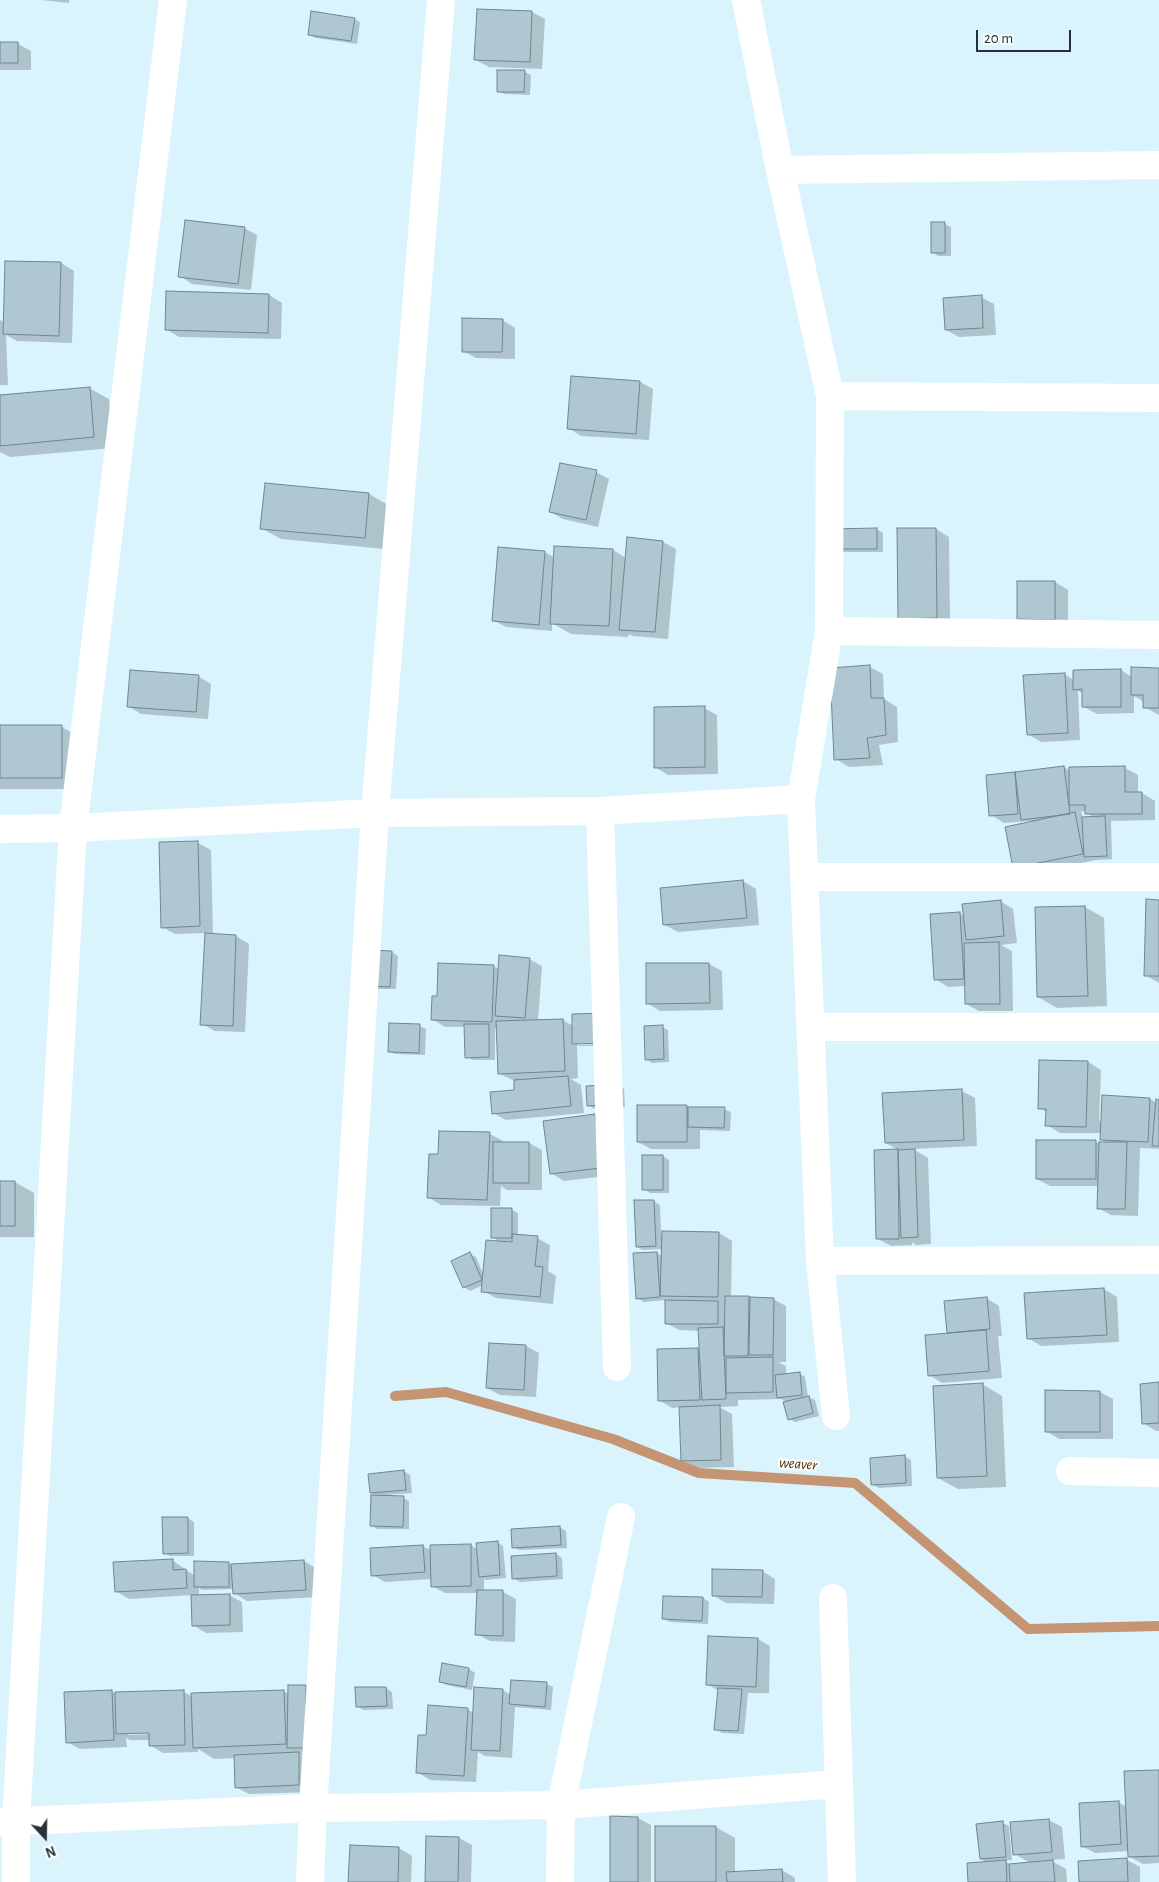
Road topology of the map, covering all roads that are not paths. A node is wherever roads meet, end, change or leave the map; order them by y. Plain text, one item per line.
1 (173, 0) edge
2 (441, 0) edge
3 (746, 0) edge
4 (1159, 165) edge
5 (780, 170) junction
6 (830, 396) junction
7 (1159, 398) edge
8 (829, 631) junction
9 (1159, 635) edge
10 (801, 800) junction
11 (600, 810) junction
12 (375, 813) junction
13 (73, 828) junction
14 (0, 829) edge
15 (805, 877) junction
16 (1159, 877) edge
17 (811, 1027) junction
18 (1159, 1027) edge
19 (1159, 1260) edge
20 (820, 1261) junction
21 (617, 1367) dead end
22 (836, 1416) dead end
23 (1070, 1472) dead end
24 (1159, 1473) edge
25 (621, 1517) dead end
26 (833, 1598) dead end
27 (839, 1784) junction
28 (562, 1805) junction
29 (313, 1808) junction
30 (8, 1821) edge
31 (16, 1882) edge
32 (310, 1882) edge
33 (560, 1882) edge
34 (842, 1882) edge

1 - 13 street
2 - 12 street
3 - 5 street
4 - 5 street
5 - 6 street
6 - 7 street
6 - 8 street
8 - 9 street
8 - 10 street
10 - 11 street
10 - 15 street
11 - 12 street
11 - 21 street
12 - 13 street
12 - 29 street
13 - 14 street
13 - 30 street
15 - 16 street
15 - 17 street
17 - 18 street
17 - 20 street
19 - 20 street
20 - 22 street
23 - 24 street
25 - 28 street
26 - 27 street
27 - 28 street
27 - 34 street
28 - 29 street
28 - 33 street
29 - 30 street
29 - 32 street
30 - 31 street

